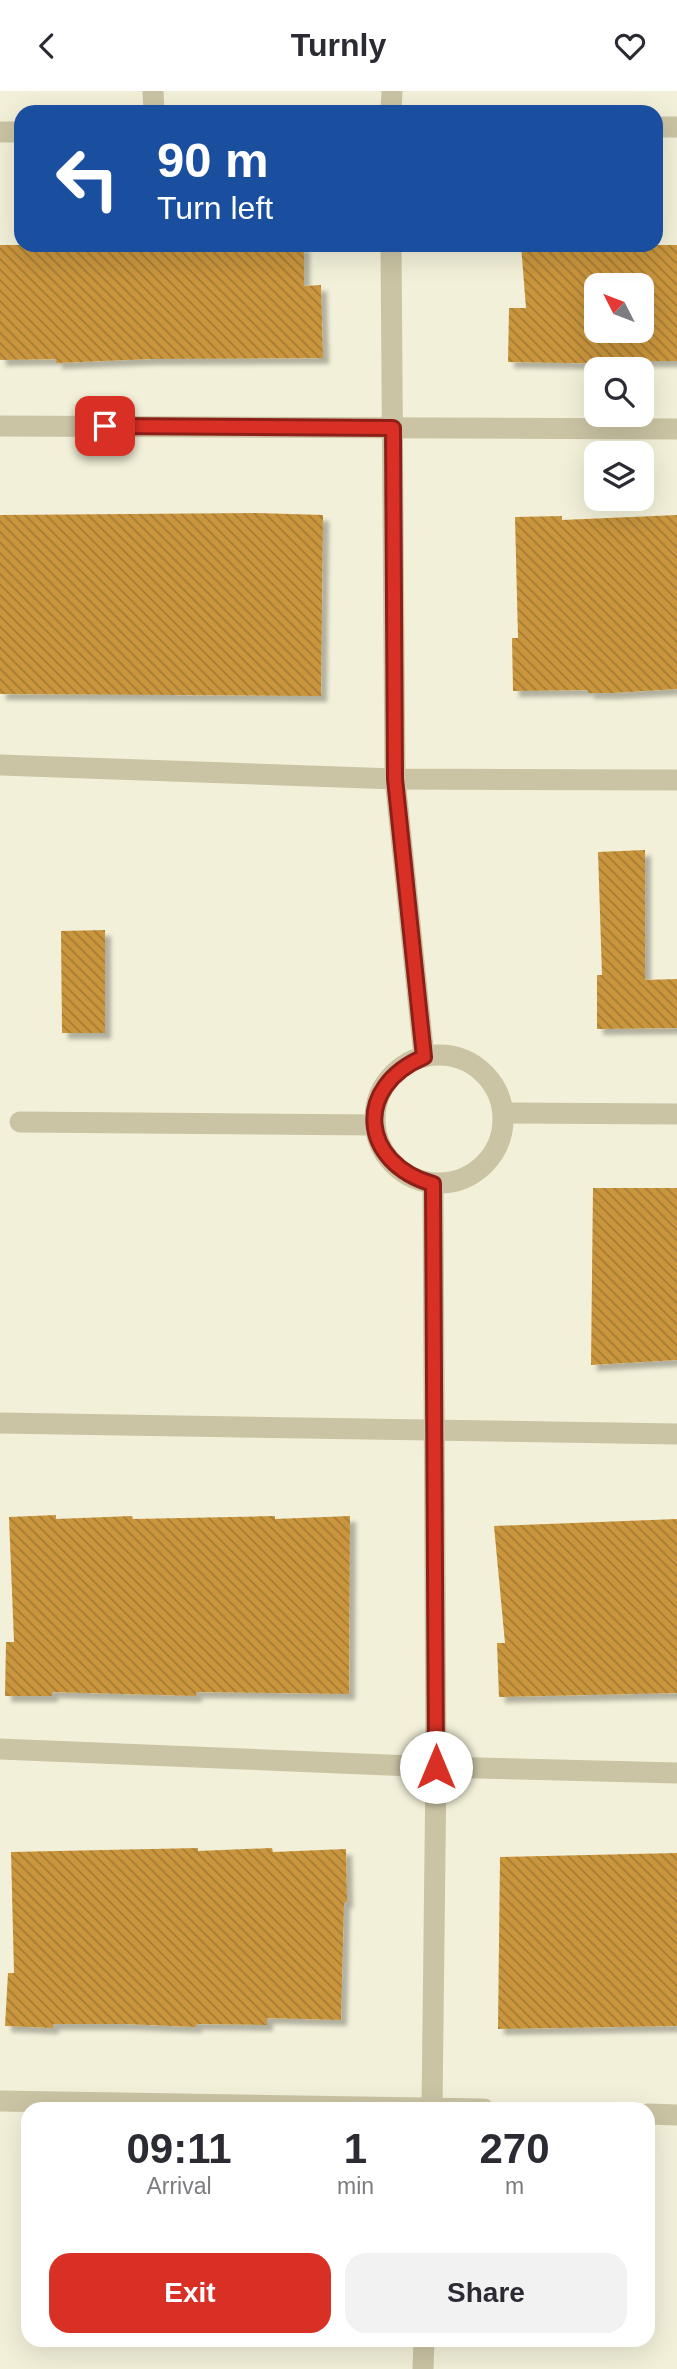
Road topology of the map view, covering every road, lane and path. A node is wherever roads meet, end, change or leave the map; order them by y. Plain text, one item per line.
1 (391, 252) edge
2 (0, 426) edge
3 (393, 428) junction
4 (677, 429) edge
5 (0, 765) edge
6 (395, 779) junction
7 (677, 780) edge
8 (424, 1057) junction
9 (505, 1113) junction
10 (677, 1114) edge
11 (20, 1122) dead end
12 (375, 1125) junction
13 (433, 1184) junction
14 (0, 1423) edge
15 (434, 1428) junction
16 (677, 1434) edge
17 (0, 1749) edge
18 (436, 1767) junction
19 (677, 1773) edge
20 (0, 2101) edge
21 (62, 2102) edge
22 (432, 2102) edge
23 (655, 2115) edge
24 (677, 2116) edge
25 (424, 2347) edge
26 (423, 2369) edge

1 - 3 street
2 - 3 street
3 - 4 street
3 - 6 street
5 - 6 street
6 - 7 street
6 - 8 street
8 - 9 street
8 - 12 street
9 - 10 street
9 - 13 street
11 - 12 street
12 - 13 street
13 - 15 street
14 - 15 street
15 - 16 street
15 - 18 street
17 - 18 street
18 - 19 street
18 - 22 street
20 - 21 street
23 - 24 street
25 - 26 street

